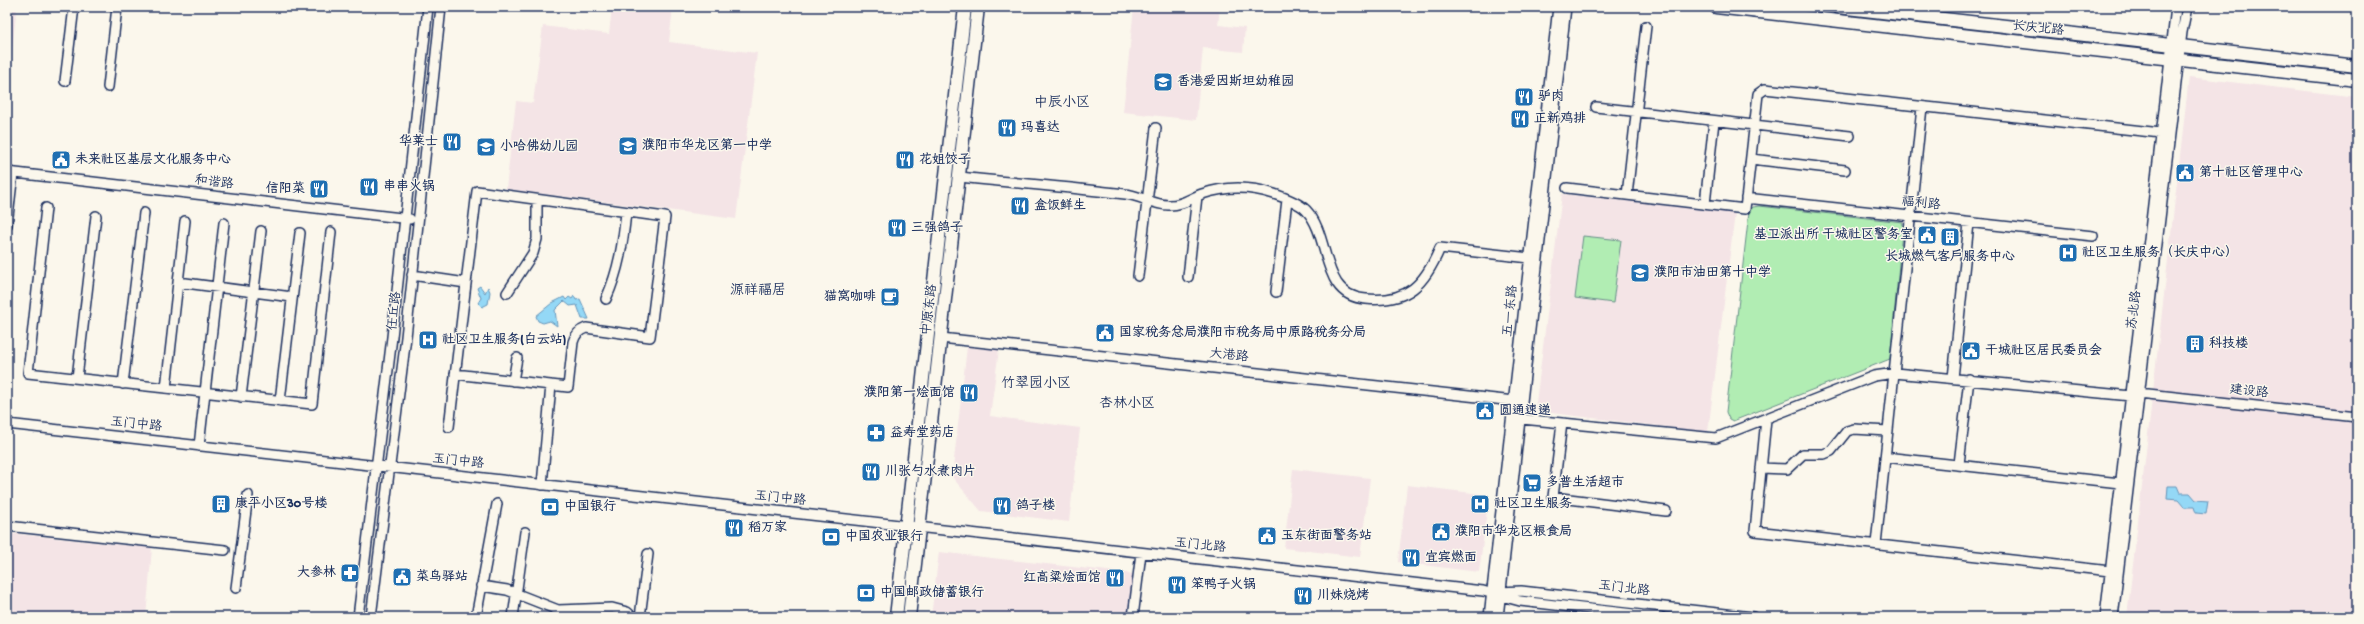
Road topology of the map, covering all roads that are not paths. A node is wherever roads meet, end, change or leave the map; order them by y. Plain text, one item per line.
1 (74, 7) edge
2 (118, 7) edge
3 (428, 7) edge
4 (441, 7) edge
5 (965, 7) edge
6 (978, 7) edge
7 (1558, 7) edge
8 (1566, 7) edge
9 (1716, 7) edge
10 (1838, 7) edge
11 (2176, 7) edge
12 (2188, 7) edge
13 (1646, 26) dead end
14 (2176, 46) junction
15 (2174, 59) junction
16 (2357, 66) edge
17 (2357, 80) edge
18 (65, 81) dead end
19 (108, 86) dead end
20 (1596, 107) dead end
21 (1922, 107) junction
22 (1636, 112) junction
23 (1714, 121) junction
24 (1755, 125) junction
25 (1156, 128) dead end
26 (2161, 133) junction
27 (1850, 136) dead end
28 (1751, 159) junction
29 (1845, 170) dead end
30 (10, 172) edge
31 (959, 177) junction
32 (1567, 188) dead end
33 (1627, 195) junction
34 (1197, 196) junction
35 (1746, 198) junction
36 (538, 200) junction
37 (1147, 200) junction
38 (1287, 200) junction
39 (1705, 204) junction
40 (46, 208) dead end
41 (626, 212) junction
42 (144, 213) dead end
43 (96, 216) dead end
44 (1909, 216) junction
45 (405, 218) junction
46 (418, 220) junction
47 (185, 221) dead end
48 (224, 223) dead end
49 (1969, 223) junction
50 (7, 225) edge
51 (261, 231) dead end
52 (331, 232) dead end
53 (300, 233) dead end
54 (2093, 236) dead end
55 (1530, 258) junction
56 (412, 276) junction
57 (1138, 276) dead end
58 (1188, 277) dead end
59 (178, 282) junction
60 (466, 283) junction
61 (216, 287) junction
62 (254, 292) junction
63 (1276, 292) dead end
64 (507, 293) dead end
65 (292, 297) junction
66 (606, 299) dead end
67 (940, 338) junction
68 (517, 358) dead end
69 (1895, 373) junction
70 (455, 374) junction
71 (77, 378) junction
72 (1953, 378) junction
73 (1969, 379) junction
74 (513, 381) junction
75 (123, 384) junction
76 (551, 385) junction
77 (166, 388) junction
78 (205, 393) junction
79 (2135, 394) junction
80 (241, 397) junction
81 (280, 401) junction
82 (1514, 402) junction
83 (2357, 417) edge
84 (1516, 418) junction
85 (1766, 418) junction
86 (1562, 423) junction
87 (7, 424) edge
88 (449, 427) dead end
89 (1888, 431) junction
90 (199, 446) junction
91 (1885, 456) junction
92 (1959, 464) junction
93 (377, 466) junction
94 (389, 468) junction
95 (1761, 468) junction
96 (2120, 483) junction
97 (542, 485) junction
98 (248, 495) dead end
99 (497, 504) dead end
100 (1666, 511) dead end
101 (7, 526) edge
102 (906, 526) junction
103 (919, 527) junction
104 (525, 532) dead end
105 (1876, 544) junction
106 (225, 550) dead end
107 (1141, 553) junction
108 (648, 554) dead end
109 (2110, 571) junction
110 (481, 586) junction
111 (236, 588) dead end
112 (1498, 593) junction
113 (516, 594) junction
114 (358, 617) edge
115 (371, 617) edge
116 (476, 617) edge
117 (513, 617) edge
118 (633, 617) edge
119 (640, 617) edge
120 (896, 617) edge
121 (909, 617) edge
122 (1134, 617) edge
123 (1489, 617) edge
124 (1498, 617) edge
125 (1660, 617) edge
126 (1753, 617) edge
127 (2105, 617) edge
128 (2113, 617) edge

1 - 18 street
2 - 19 street
3 - 45 street, 任丘路
4 - 46 street, 任丘路
5 - 102 main road, 中原东路
6 - 31 main road, 中原东路
7 - 55 street, 五一东路
8 - 84 street, 五一东路
9 - 15 main road, 长庆北路
10 - 14 main road, 长庆北路
11 - 14 street, 苏北路
12 - 14 street, 苏北路
13 - 22 street
14 - 15 street, 苏北路
14 - 16 main road, 长庆北路
15 - 17 main road, 长庆北路
15 - 26 street, 苏北路
15 - 79 street, 苏北路
20 - 22 street
21 - 24 street
21 - 26 street
21 - 44 street
22 - 23 street
22 - 33 street
23 - 24 street
23 - 39 street
24 - 27 street
24 - 28 street
25 - 37 street
26 - 79 street, 苏北路
28 - 29 street
28 - 35 street
30 - 45 street, 和谐路
30 - 50 street
31 - 37 street
31 - 67 main road, 中原东路
32 - 33 street
33 - 39 street
34 - 37 street
34 - 38 street
34 - 58 street
35 - 39 street
35 - 44 street, 福利路
36 - 41 street
36 - 60 street
36 - 64 street
37 - 57 street
38 - 55 street
38 - 63 street
40 - 71 street
41 - 66 street
41 - 76 street
42 - 75 street
43 - 71 street
44 - 49 street, 福利路
44 - 69 street
45 - 46 street, 和谐路
45 - 93 street, 任丘路
46 - 56 street, 任丘路
47 - 59 street
48 - 61 street
49 - 54 street, 福利路
49 - 72 street
51 - 62 street
52 - 81 street
53 - 65 street
55 - 82 street, 五一东路
56 - 60 street
56 - 94 street, 任丘路
59 - 61 street
59 - 77 street
60 - 70 street
61 - 62 street
61 - 78 street
62 - 65 street
62 - 80 street
65 - 81 street
67 - 82 street, 大港路
67 - 103 main road, 中原东路
68 - 74 street
69 - 72 street, 建设路
69 - 85 street, 建设路
69 - 89 street
70 - 74 street
70 - 88 street
71 - 75 street
72 - 73 street, 建设路
73 - 79 street, 建设路
73 - 92 street
74 - 76 street
75 - 77 street
76 - 97 street
77 - 78 street
78 - 80 street
78 - 90 street
79 - 83 street, 建设路
79 - 96 street, 苏北路
79 - 128 street, 苏北路
80 - 81 street
82 - 84 street, 五一东路
84 - 86 street, 建设路
84 - 112 street, 五一东路
85 - 86 street, 建设路
85 - 95 street
86 - 100 street
87 - 90 street, 玉门中路
89 - 91 street
89 - 95 street
90 - 93 street, 玉门中路
91 - 92 street
91 - 105 street
92 - 96 street
93 - 94 street, 玉门中路
93 - 114 street, 任丘路
94 - 97 street, 玉门中路
94 - 115 street, 任丘路
95 - 105 street
96 - 109 street, 苏北路
97 - 102 street, 玉门中路
98 - 111 street
99 - 110 street
101 - 106 street
102 - 103 street, 玉门北路
102 - 120 main road, 中原东路
103 - 107 street, 玉门北路
103 - 121 main road, 中原东路
104 - 113 street
105 - 109 street
107 - 112 street, 玉门北路
107 - 122 street
108 - 119 street
109 - 127 street, 苏北路
110 - 113 street
110 - 116 street
112 - 123 street, 五一东路
112 - 124 street, 五一东路
112 - 125 street, 玉门北路
112 - 126 street, 玉门北路
113 - 117 street
113 - 118 street

